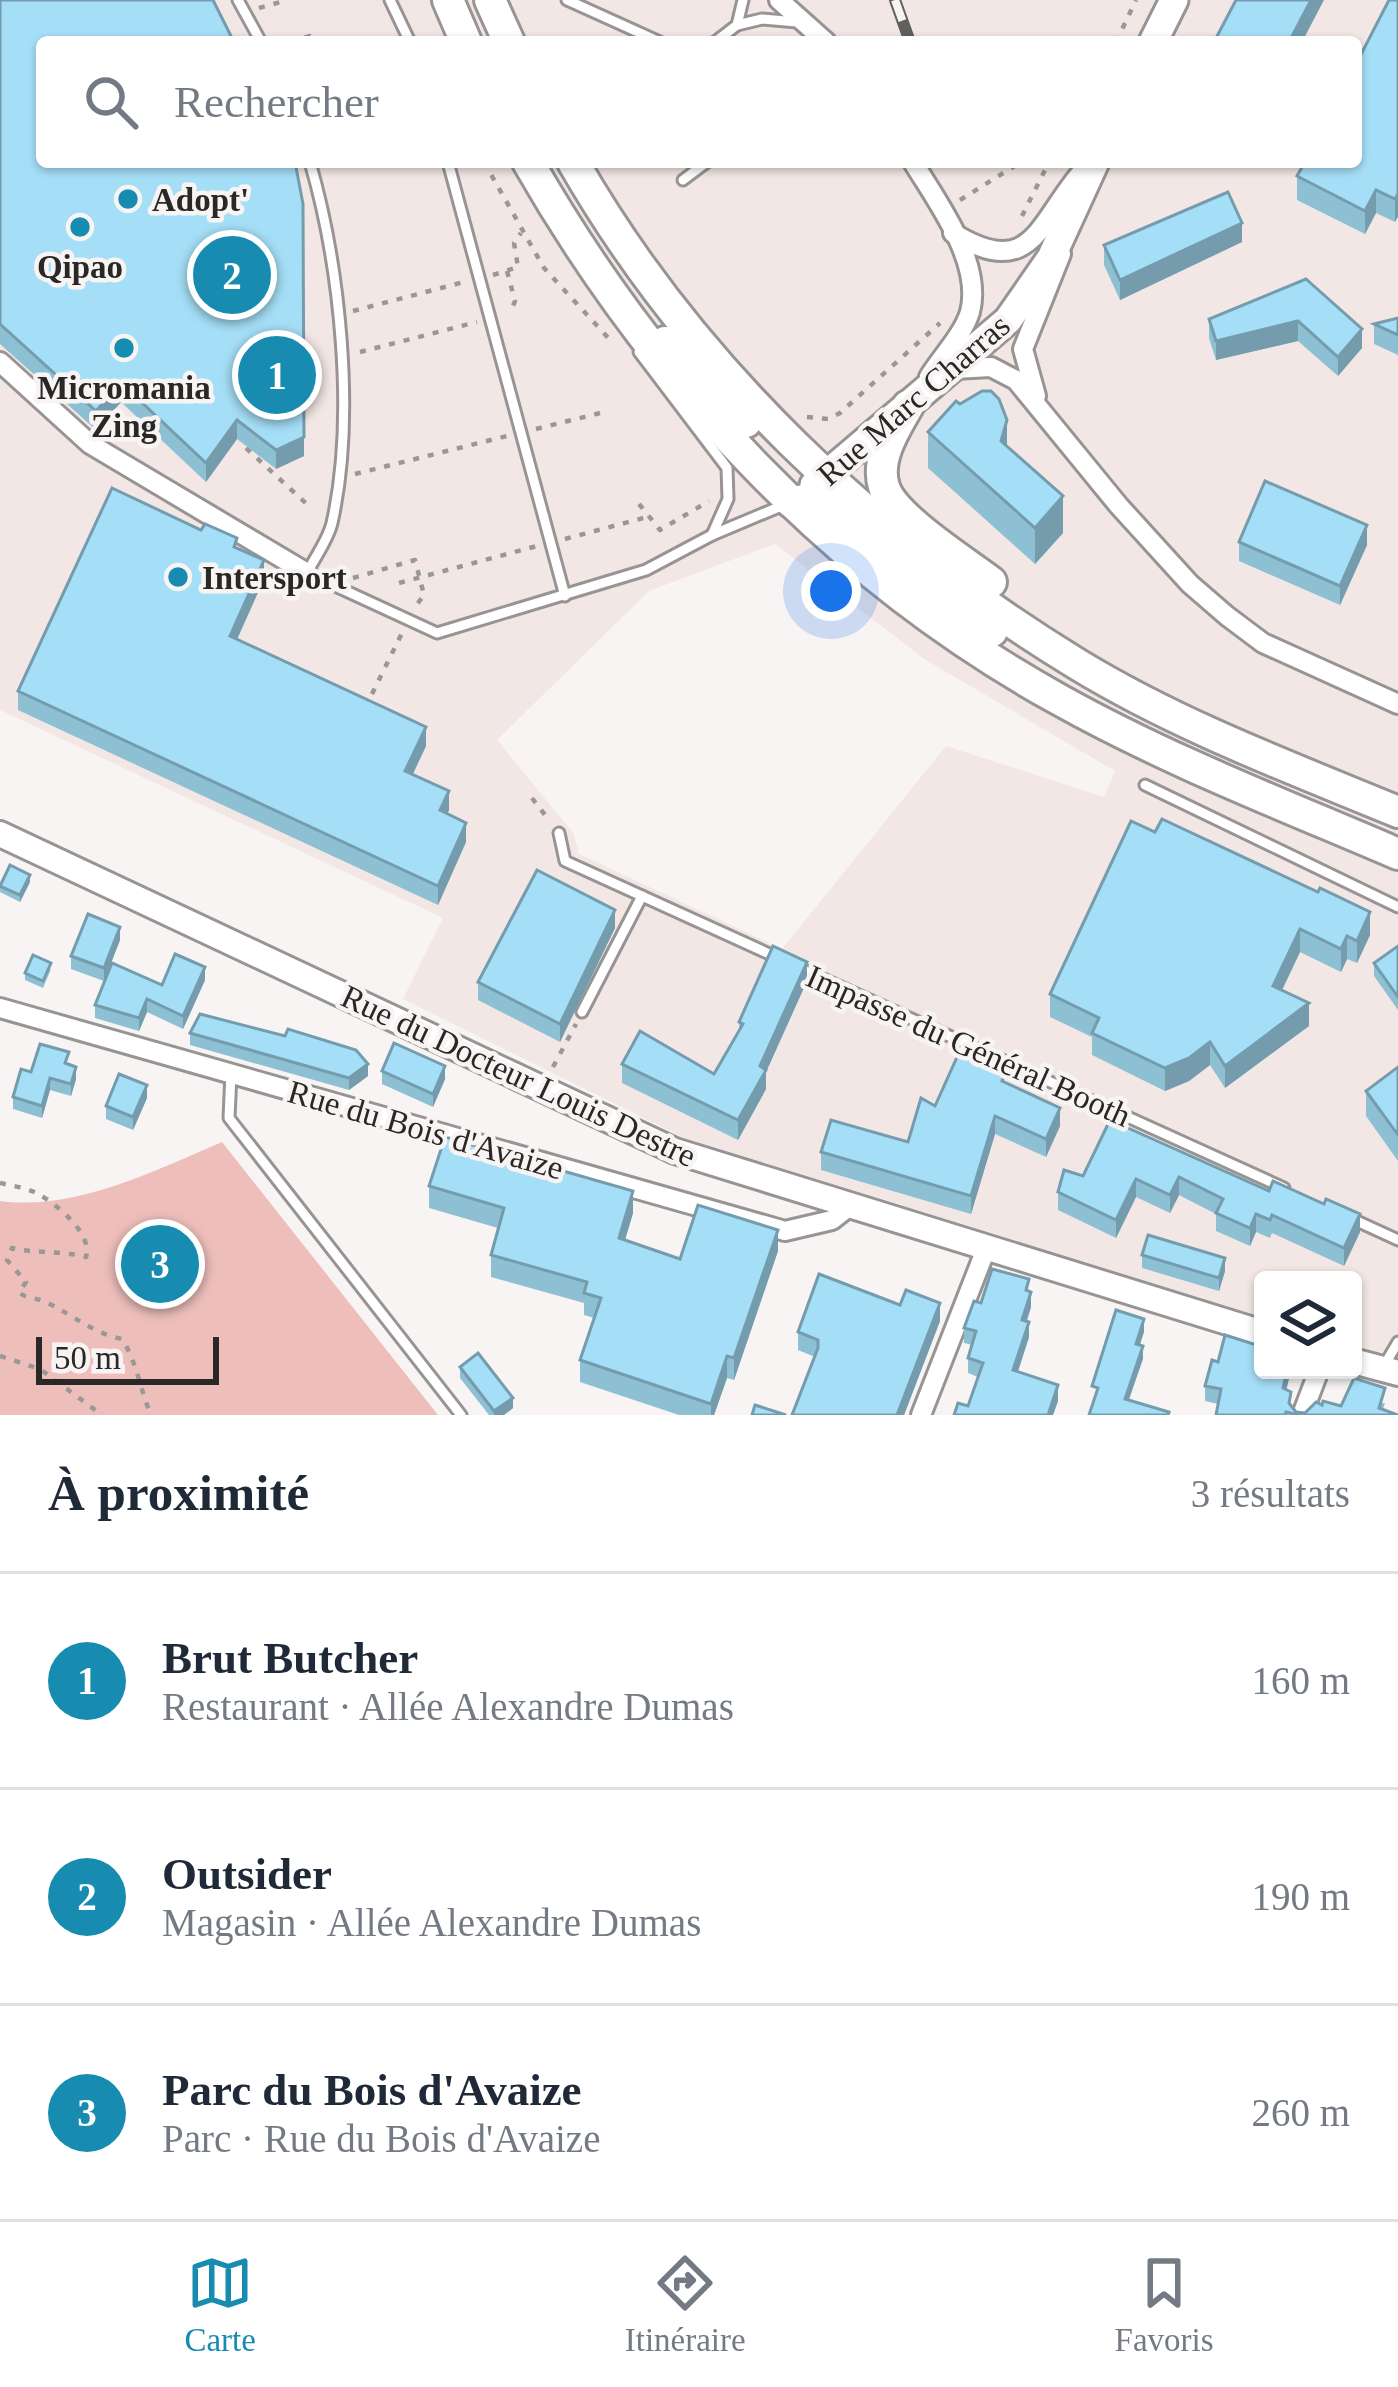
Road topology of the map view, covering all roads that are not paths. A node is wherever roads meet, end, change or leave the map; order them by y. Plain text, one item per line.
1 (238, 0) edge
2 (390, 0) edge
3 (448, 0) edge
4 (490, 0) edge
5 (567, 0) edge
6 (743, 0) edge
7 (779, 0) edge
8 (1174, 0) edge
9 (737, 26) junction
10 (812, 26) junction
11 (259, 36) edge
12 (407, 36) edge
13 (463, 36) edge
14 (506, 36) edge
15 (647, 36) edge
16 (723, 36) edge
17 (821, 36) edge
18 (1156, 36) edge
19 (311, 168) edge
20 (450, 168) edge
21 (532, 168) edge
22 (577, 168) edge
23 (699, 168) edge
24 (916, 168) edge
25 (1089, 168) edge
26 (1091, 168) edge
27 (683, 180) dead end
28 (1069, 220) junction
29 (953, 233) junction
30 (630, 318) junction
31 (0, 362) edge
32 (954, 369) junction
33 (912, 403) junction
34 (1040, 406) junction
35 (826, 476) junction
36 (791, 502) junction
37 (712, 535) junction
38 (307, 573) junction
39 (565, 596) junction
40 (1078, 664) junction
41 (1398, 704) edge
42 (1145, 785) dead end
43 (1398, 812) edge
44 (560, 833) road end
45 (0, 834) edge
46 (1398, 854) edge
47 (642, 896) junction
48 (1398, 907) edge
49 (0, 1008) edge
50 (582, 1012) road end
51 (231, 1072) junction
52 (1290, 1191) edge
53 (850, 1206) junction
54 (1333, 1210) edge
55 (1398, 1240) edge
56 (986, 1250) junction
57 (1254, 1331) edge
58 (1398, 1342) edge
59 (1390, 1371) edge
60 (1316, 1379) edge
61 (460, 1415) edge
62 (921, 1415) edge
63 (1302, 1415) edge

1 - 11 lane
2 - 12 lane
3 - 13 main road
4 - 14 main road
5 - 15 lane
6 - 9 lane
7 - 10 street
8 - 18 main road
9 - 10 lane
9 - 16 lane
10 - 17 street
19 - 38 lane
20 - 39 lane
21 - 30 main road
22 - 35 main road
23 - 27 lane
24 - 29 street
25 - 29 street
26 - 28 main road, Rue Marc Charras
28 - 32 main road, Rue Marc Charras
28 - 34 street
29 - 33 street
30 - 35 main road
30 - 36 main road
30 - 37 lane
31 - 38 street
32 - 33 main road, Rue Marc Charras
32 - 34 street
33 - 35 main road, Rue Marc Charras
33 - 40 main road
34 - 41 street
35 - 36 main road, Rue Marc Charras
35 - 40 main road
36 - 37 lane
36 - 40 main road
36 - 46 main road
37 - 39 lane
38 - 39 lane
40 - 43 main road
42 - 48 lane
44 - 47 lane, Impasse du Général Booth
45 - 53 street, Rue du Docteur Louis Destre
47 - 50 lane
47 - 52 lane, Impasse du Général Booth
49 - 51 street, Rue du Bois d'Avaize
51 - 53 street, Rue du Bois d'Avaize
51 - 61 lane
53 - 56 street, Rue du Docteur Louis Destre
54 - 55 lane
56 - 57 street, Rue du Docteur Louis Destre
56 - 62 street
58 - 59 lane
60 - 63 street

